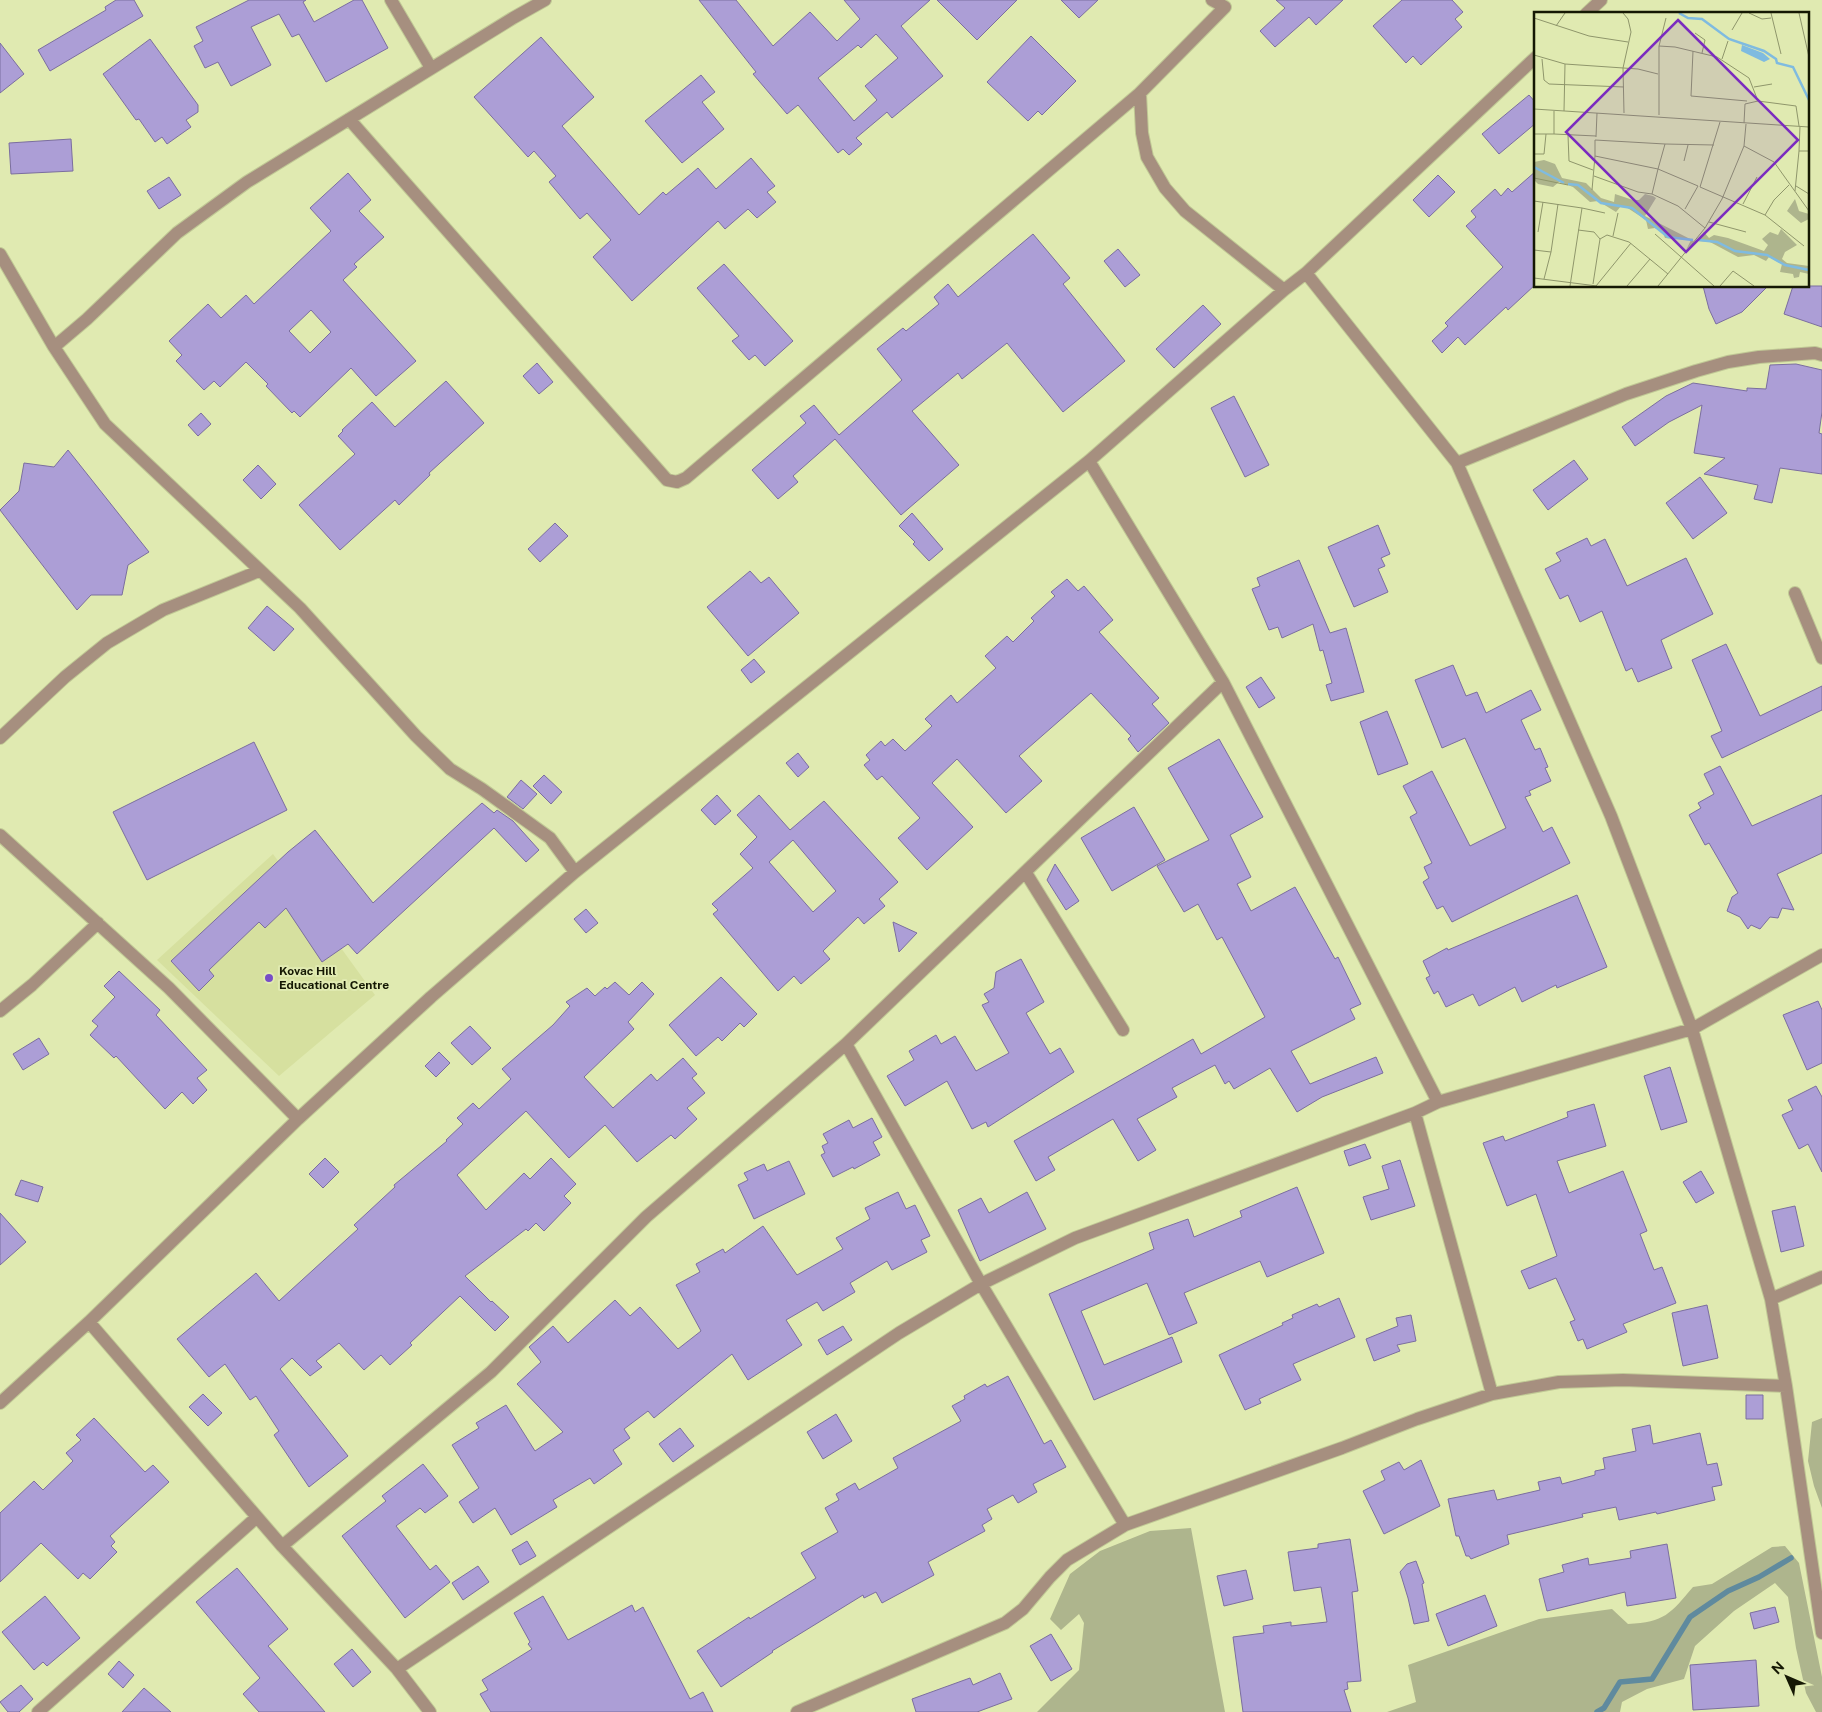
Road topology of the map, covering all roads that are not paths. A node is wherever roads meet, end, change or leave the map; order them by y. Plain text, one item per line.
1 (391, 0) edge
2 (545, 0) edge
3 (1212, 0) edge
4 (1602, 0) edge
5 (1230, 4) edge
6 (1588, 12) edge
7 (1534, 59) edge
8 (431, 68) junction
9 (1140, 93) junction
10 (349, 120) junction
11 (0, 254) edge
12 (1306, 273) junction
13 (1284, 290) junction
14 (54, 347) junction
15 (1822, 354) edge
16 (1089, 461) junction
17 (1457, 463) junction
18 (259, 571) junction
19 (1795, 593) dead end
20 (1822, 658) edge
21 (1223, 682) junction
22 (0, 738) edge
23 (0, 835) edge
24 (575, 872) junction
25 (1026, 872) junction
26 (98, 923) junction
27 (1822, 955) edge
28 (0, 1011) edge
29 (1692, 1029) junction
30 (1123, 1030) dead end
31 (846, 1044) junction
32 (1438, 1102) junction
33 (1415, 1113) junction
34 (298, 1119) junction
35 (1822, 1277) edge
36 (981, 1284) junction
37 (1772, 1299) junction
38 (88, 1322) junction
39 (1786, 1386) junction
40 (1492, 1394) junction
41 (0, 1403) edge
42 (257, 1517) junction
43 (1125, 1526) junction
44 (282, 1546) junction
45 (1822, 1633) edge
46 (397, 1669) junction
47 (38, 1712) edge
48 (430, 1712) edge
49 (797, 1712) edge

1 - 8 street
2 - 8 street
3 - 5 street
4 - 6 street
5 - 9 street
7 - 12 street
8 - 10 street
9 - 10 street
9 - 13 street
10 - 14 street
11 - 14 street
12 - 13 street
12 - 17 street
13 - 16 street
14 - 18 street
15 - 17 street
16 - 21 street
16 - 24 street
17 - 29 street
18 - 22 street
18 - 24 street
19 - 20 street
21 - 25 street
21 - 32 street
23 - 26 street
24 - 34 street
25 - 30 street
25 - 31 street
26 - 28 street
26 - 34 street
27 - 29 street
29 - 32 street
29 - 37 street
31 - 36 street
31 - 44 street
32 - 33 street
33 - 36 street
33 - 40 street
34 - 38 street
35 - 37 street
36 - 43 street
36 - 46 street
37 - 39 street
38 - 41 street
38 - 42 street
39 - 40 street
39 - 45 street
40 - 43 street
42 - 44 street
42 - 47 street
43 - 49 street
44 - 46 street
46 - 48 street

